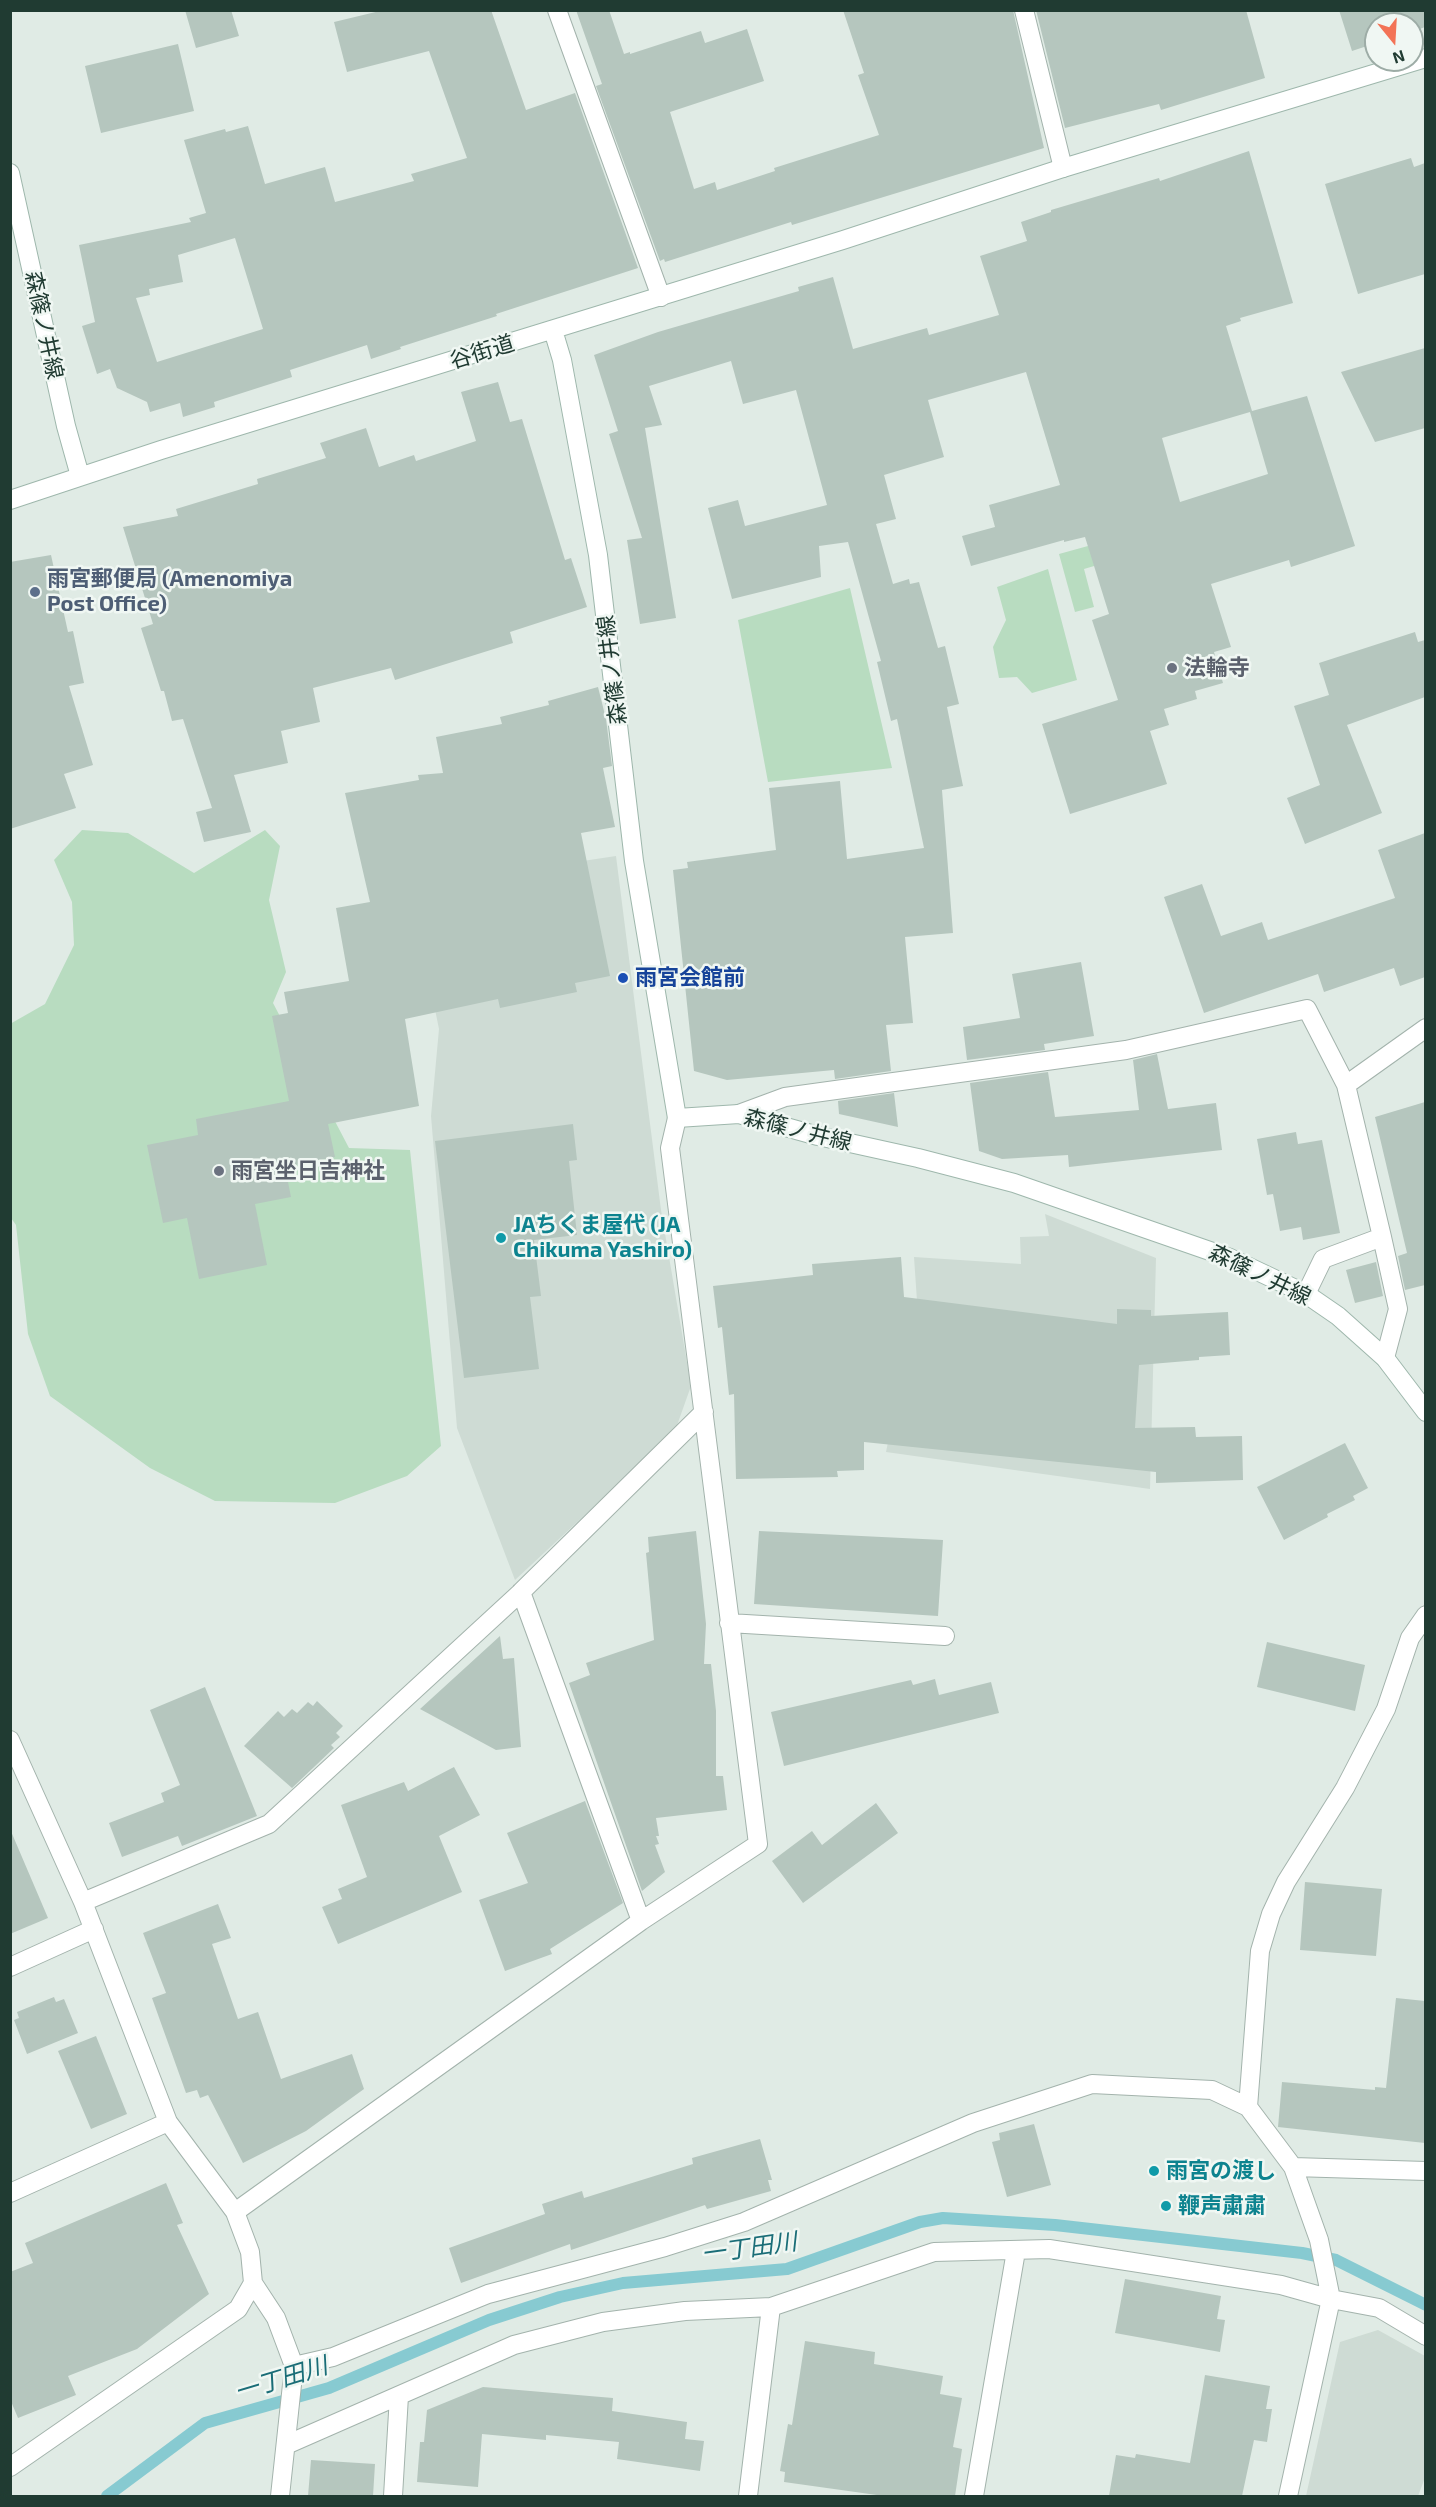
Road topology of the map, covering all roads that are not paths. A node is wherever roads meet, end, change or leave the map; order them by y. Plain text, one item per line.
1 (557, 10) edge
2 (1024, 10) edge
3 (1425, 58) edge
4 (1063, 168) junction
5 (10, 173) edge
6 (661, 297) junction
7 (553, 330) junction
8 (80, 476) junction
9 (10, 500) edge
10 (1425, 1028) edge
11 (1346, 1085) junction
12 (739, 1114) junction
13 (677, 1118) junction
14 (1382, 1236) junction
15 (1306, 1294) junction
16 (1385, 1358) junction
17 (704, 1412) junction
18 (1425, 1412) edge
19 (521, 1592) junction
20 (1425, 1615) edge
21 (729, 1623) junction
22 (945, 1636) dead end
23 (10, 1740) edge
24 (83, 1902) junction
25 (641, 1921) junction
26 (94, 1929) junction
27 (10, 1967) edge
28 (1248, 2107) junction
29 (168, 2122) junction
30 (1293, 2167) junction
31 (1425, 2171) edge
32 (10, 2193) edge
33 (235, 2212) junction
34 (1016, 2252) junction
35 (253, 2283) junction
36 (1331, 2299) junction
37 (771, 2307) junction
38 (1425, 2336) edge
39 (292, 2375) junction
40 (399, 2396) junction
41 (286, 2445) junction
42 (10, 2467) edge
43 (280, 2496) edge
44 (393, 2496) edge
45 (748, 2496) edge
46 (974, 2496) edge
47 (1288, 2496) edge

1 - 6 street
2 - 4 street
3 - 4 street, 谷街道
4 - 6 street, 谷街道
5 - 8 street, 森篠ノ井線
6 - 7 street, 谷街道
7 - 8 street, 谷街道
7 - 13 street, 森篠ノ井線
8 - 9 street, 谷街道
10 - 11 street
11 - 12 street
11 - 14 street
12 - 13 street, 森篠ノ井線
12 - 15 street, 森篠ノ井線
13 - 17 street
14 - 15 street
14 - 16 street
15 - 16 street, 森篠ノ井線
16 - 18 street, 森篠ノ井線
17 - 19 street
17 - 21 street
19 - 24 street
19 - 25 street
20 - 28 street
21 - 22 street
21 - 25 street
23 - 24 street
24 - 26 street
25 - 33 street
26 - 27 street
26 - 29 street
28 - 30 street
28 - 39 street
29 - 32 street
29 - 33 street
30 - 31 street
30 - 36 street
33 - 35 street
34 - 36 street
34 - 37 street
34 - 46 street
35 - 39 street
35 - 42 street
36 - 38 street
36 - 47 street
37 - 40 street
37 - 45 street
39 - 41 street
40 - 41 street
40 - 44 street
41 - 43 street

